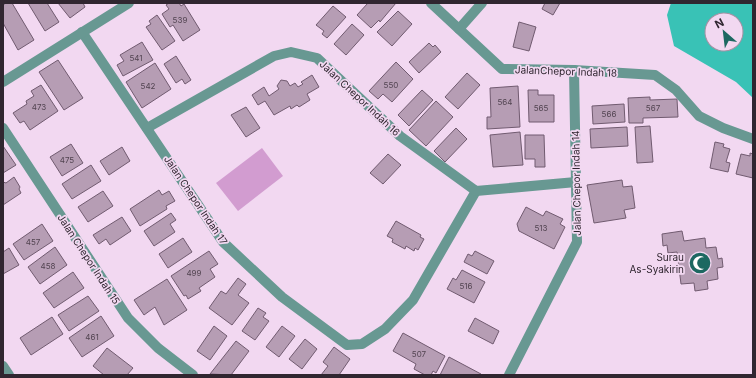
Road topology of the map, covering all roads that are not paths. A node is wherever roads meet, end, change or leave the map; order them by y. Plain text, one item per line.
1 (129, 3) edge
2 (431, 3) edge
3 (482, 3) edge
4 (459, 29) junction
5 (82, 32) junction
6 (574, 70) junction
7 (3, 82) edge
8 (3, 128) edge
9 (147, 128) junction
10 (753, 139) edge
11 (576, 182) junction
12 (476, 191) junction
13 (3, 366) edge
14 (9, 375) edge
15 (193, 375) edge
16 (509, 375) edge

1 - 5 street
2 - 4 street, JalanChepor Indah 18
3 - 4 street
4 - 6 street, JalanChepor Indah 18
5 - 7 street
5 - 9 street, Jalan Chepor Indah 17
6 - 10 street, JalanChepor Indah 18
6 - 11 street, Jalan Chepor Indah 14
8 - 15 street, Jalan Chepor Indah 15
9 - 12 street, Jalan Chepor Indah 16
9 - 12 street, Jalan Chepor Indah 17
11 - 12 street
11 - 16 street, Jalan Chepor Indah 14
13 - 14 street

